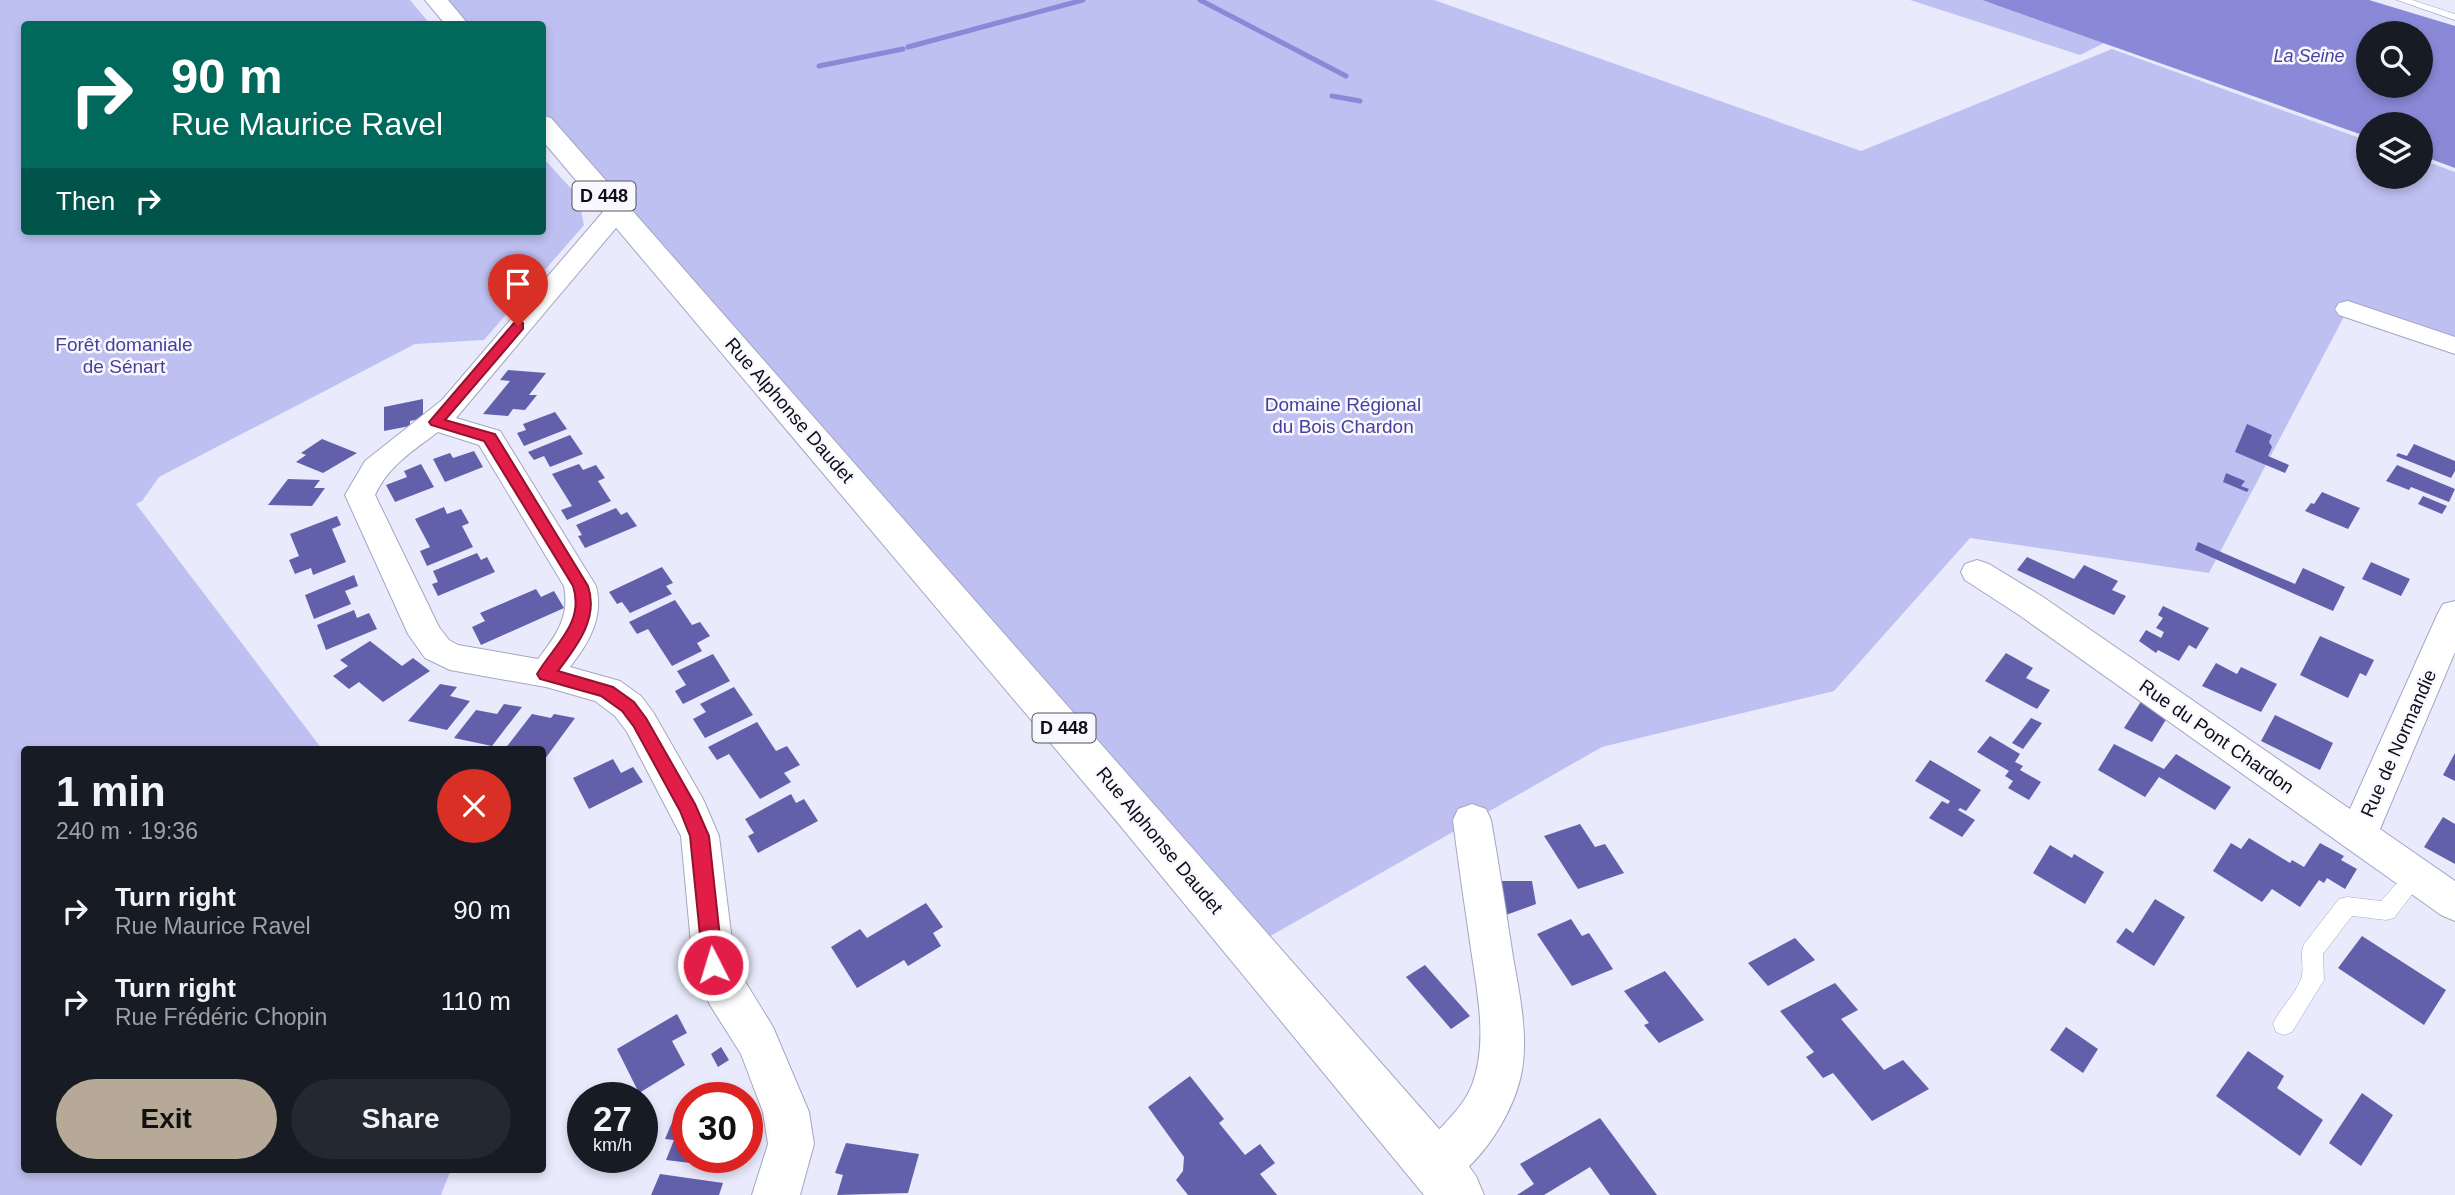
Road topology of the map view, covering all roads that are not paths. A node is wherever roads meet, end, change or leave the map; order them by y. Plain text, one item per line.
1 (436, 0) edge
2 (2402, 0) edge
3 (2455, 17) edge
4 (454, 21) edge
5 (546, 128) edge
6 (617, 211) junction
7 (2348, 309) dead end
8 (2455, 346) edge
9 (436, 422) junction
10 (1977, 572) dead end
11 (2455, 613) edge
12 (546, 674) junction
13 (1472, 820) dead end
14 (2358, 834) junction
15 (2417, 876) junction
16 (2455, 903) edge
17 (2284, 1024) dead end
18 (1446, 1180) edge
19 (776, 1195) edge

1 - 4 main road
2 - 3 lane
5 - 6 main road, D 448
6 - 9 street
6 - 18 main road, Rue Alphonse Daudet / D 448
7 - 8 street
9 - 12 street
9 - 12 street
10 - 14 street, Rue du Pont Chardon
11 - 14 street, Rue de Normandie
12 - 19 street
13 - 18 street
14 - 15 street, Rue du Pont Chardon
15 - 16 street, Rue du Pont Chardon
15 - 17 lane

